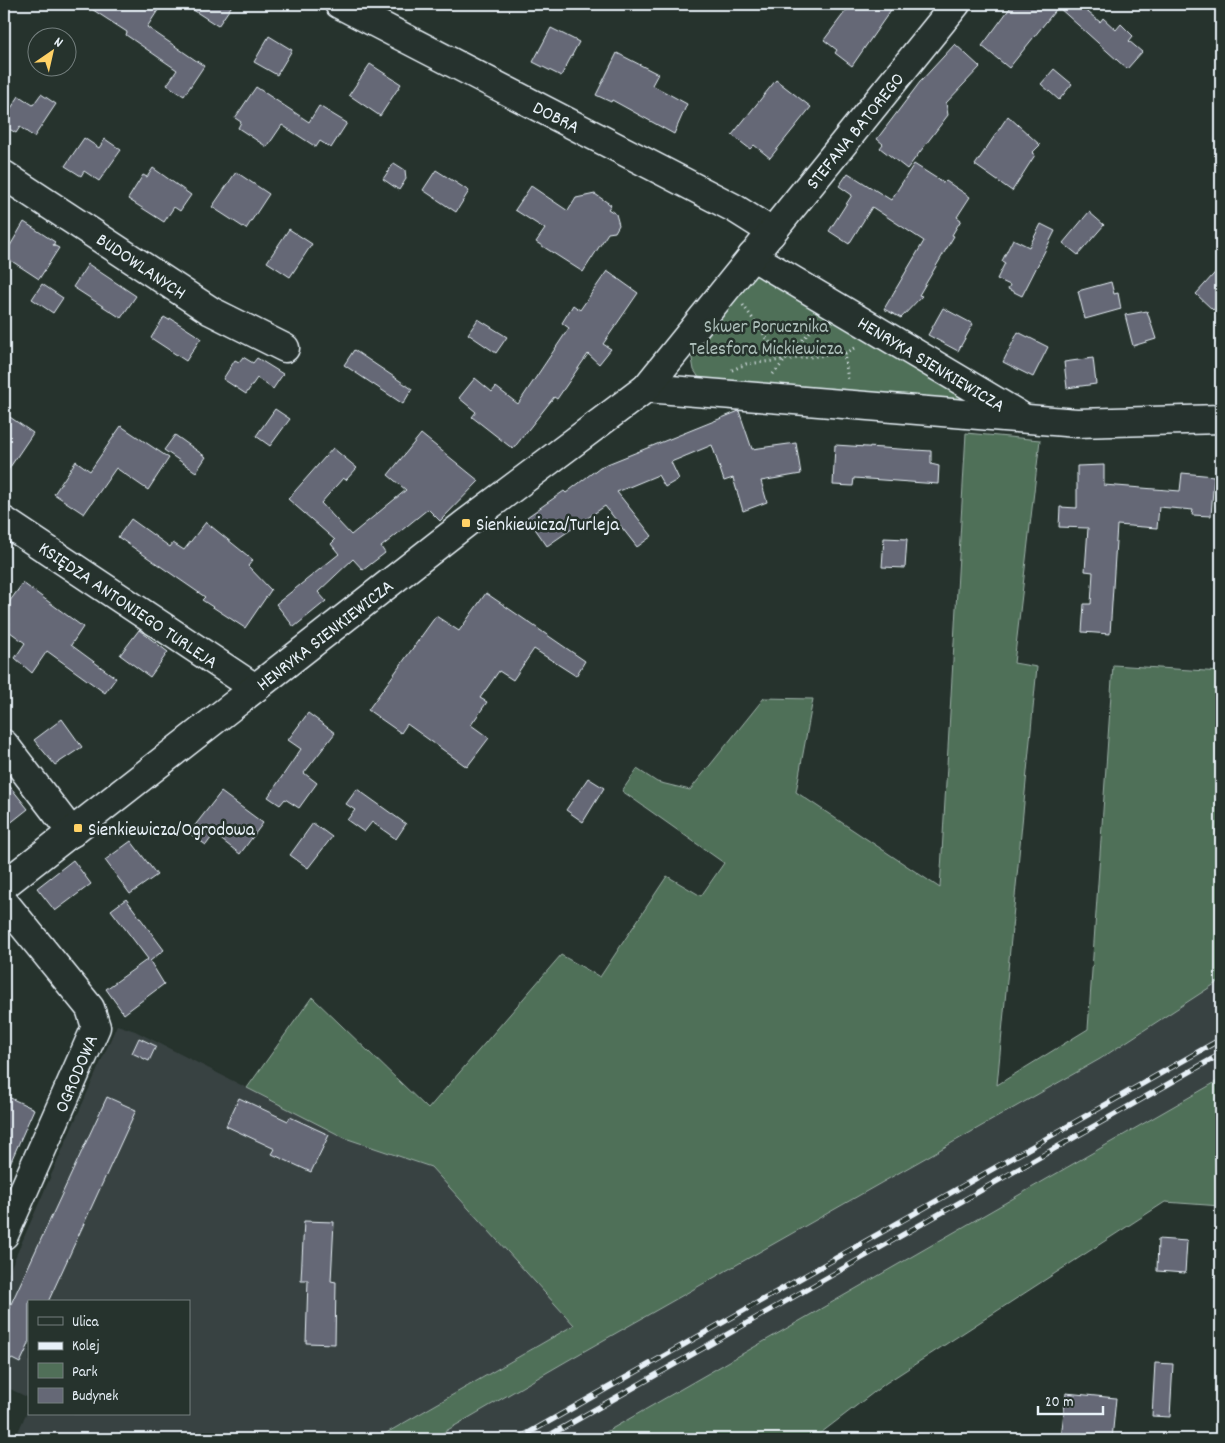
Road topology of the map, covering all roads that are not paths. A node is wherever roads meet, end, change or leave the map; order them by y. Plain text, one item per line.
1 (339, 4) edge
2 (956, 4) edge
3 (4, 175) edge
4 (771, 234) junction
5 (752, 256) junction
6 (285, 348) dead end
7 (646, 388) junction
8 (1025, 419) junction
9 (1221, 419) edge
10 (4, 521) edge
11 (255, 688) junction
12 (4, 744) edge
13 (72, 833) junction
14 (4, 885) edge
15 (4, 902) edge
16 (4, 1235) edge

1 - 4 street, DOBRA
2 - 4 street, STEFANA BATOREGO
3 - 6 street, BUDOWLANYCH
4 - 5 street, STEFANA BATOREGO
5 - 7 street, HENRYKA SIENKIEWICZA
5 - 8 street, HENRYKA SIENKIEWICZA
7 - 8 street, HENRYKA SIENKIEWICZA
7 - 11 street, HENRYKA SIENKIEWICZA
8 - 9 street, HENRYKA SIENKIEWICZA
10 - 11 street, KSIĘDZA ANTONIEGO TURLEJA
11 - 13 street, HENRYKA SIENKIEWICZA
12 - 13 street
13 - 14 street, HENRYKA SIENKIEWICZA
15 - 16 street, OGRODOWA

